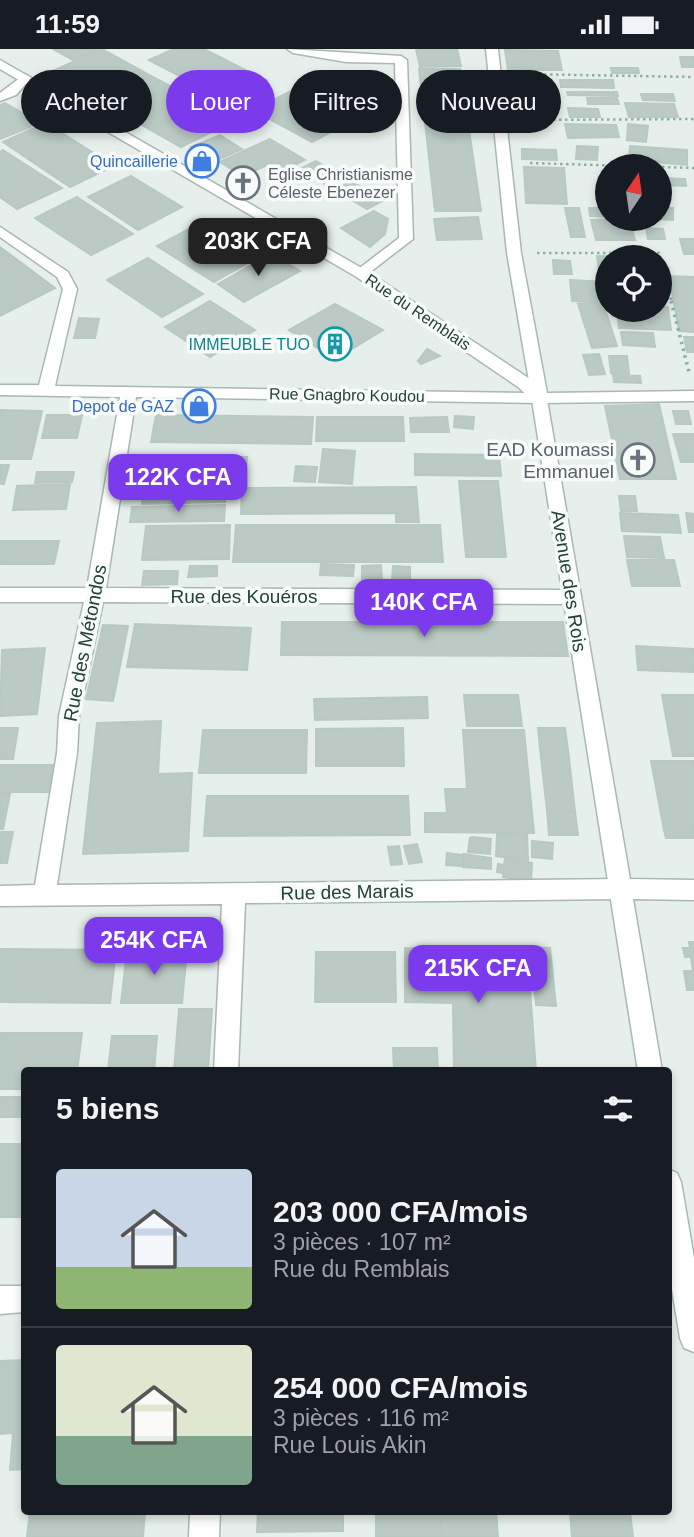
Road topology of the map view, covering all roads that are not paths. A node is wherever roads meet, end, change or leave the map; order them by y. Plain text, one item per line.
1 (293, 49) edge
2 (492, 49) edge
3 (0, 64) edge
4 (21, 76) edge
5 (21, 82) edge
6 (0, 97) edge
7 (119, 133) edge
8 (0, 231) edge
9 (360, 273) junction
10 (692, 389) edge
11 (0, 390) edge
12 (46, 390) junction
13 (129, 391) junction
14 (540, 398) junction
15 (0, 596) edge
16 (95, 596) junction
17 (572, 597) junction
18 (620, 889) junction
19 (694, 890) edge
20 (234, 894) junction
21 (0, 896) edge
22 (44, 896) junction
23 (226, 1067) edge
24 (649, 1067) edge
25 (672, 1206) edge
26 (21, 1299) edge
27 (0, 1300) edge
28 (693, 1331) edge
29 (205, 1515) edge
30 (204, 1537) edge

1 - 9 street
2 - 14 street, Avenue des Rois
3 - 4 street, Rue du Remblais
5 - 6 street
7 - 9 street, Rue du Remblais
8 - 12 street
9 - 14 street, Rue du Remblais
10 - 14 street, Rue Gnagbro Koudou
11 - 12 street, Rue Gnagbro Koudou
12 - 13 street, Rue Gnagbro Koudou
13 - 14 street, Rue Gnagbro Koudou
13 - 16 street, Rue des Métondos
14 - 17 street, Avenue des Rois
15 - 16 street, Rue des Kouéros
16 - 17 street, Rue des Kouéros
16 - 22 street, Rue des Métondos
17 - 18 street, Avenue des Rois
18 - 19 street, Rue des Marais
18 - 20 street, Rue des Marais
18 - 24 street, Avenue des Rois
20 - 22 street, Rue des Marais
20 - 23 street
21 - 22 street, Rue des Marais
25 - 28 street
26 - 27 street
29 - 30 street

